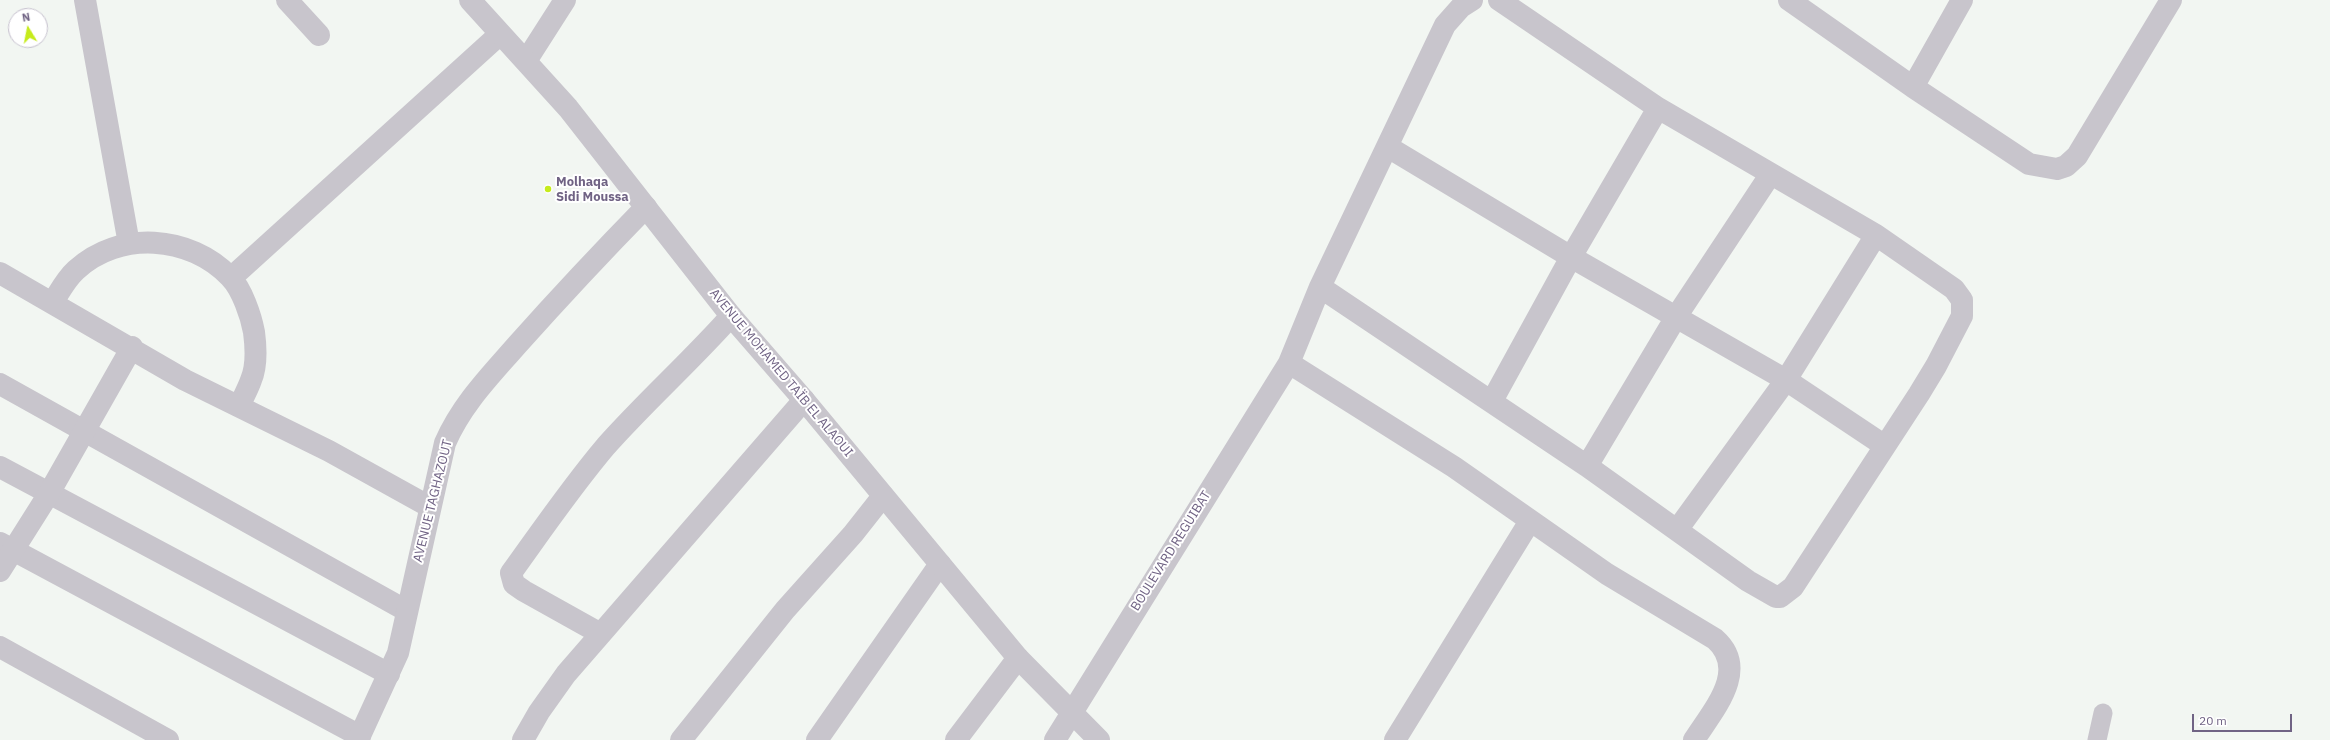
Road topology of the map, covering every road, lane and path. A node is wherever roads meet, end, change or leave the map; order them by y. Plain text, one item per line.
1 (85, 0) edge
2 (287, 0) edge
3 (470, 0) edge
4 (565, 0) edge
5 (1472, 0) edge
6 (1499, 0) edge
7 (1789, 0) edge
8 (1962, 0) edge
9 (2171, 0) edge
10 (319, 35) dead end
11 (499, 35) junction
12 (526, 61) junction
13 (1913, 87) junction
14 (1658, 108) junction
15 (1388, 147) junction
16 (1770, 175) junction
17 (646, 207) junction
18 (1876, 235) junction
19 (129, 244) junction
20 (1571, 257) junction
21 (0, 273) edge
22 (231, 278) junction
23 (1320, 287) junction
24 (53, 302) junction
25 (731, 316) junction
26 (1676, 317) junction
27 (132, 347) junction
28 (1289, 363) junction
29 (1786, 380) junction
30 (0, 384) edge
31 (804, 400) junction
32 (1492, 401) junction
33 (240, 405) junction
34 (84, 431) junction
35 (1885, 446) junction
36 (1587, 466) junction
37 (0, 467) edge
38 (48, 495) junction
39 (883, 496) junction
40 (430, 507) junction
41 (1530, 521) junction
42 (1677, 530) junction
43 (6, 547) edge
44 (940, 564) junction
45 (0, 571) edge
46 (407, 611) junction
47 (601, 634) junction
48 (0, 646) edge
49 (1018, 658) junction
50 (389, 674) junction
51 (1071, 711) junction
52 (2103, 713) dead end
53 (359, 738) edge
54 (168, 740) edge
55 (523, 740) edge
56 (681, 740) edge
57 (817, 740) edge
58 (956, 740) edge
59 (1055, 740) edge
60 (1099, 740) edge
61 (1395, 740) edge
62 (1694, 740) edge
63 (2097, 740) edge

1 - 19 street
2 - 10 street
3 - 11 street, AVENUE MOHAMED TAÏB EL ALAOUI
4 - 12 street
5 - 15 street, BOULEVARD REGUIBAT
6 - 14 street
7 - 13 street
8 - 13 street
9 - 13 street
11 - 12 street, AVENUE MOHAMED TAÏB EL ALAOUI
11 - 22 street
12 - 17 street, AVENUE MOHAMED TAÏB EL ALAOUI
14 - 16 street
14 - 20 street
15 - 20 street
15 - 23 street, BOULEVARD REGUIBAT
16 - 18 street
16 - 26 street
17 - 25 street, AVENUE MOHAMED TAÏB EL ALAOUI
17 - 40 street, AVENUE TAGHAZOUT
18 - 29 street
18 - 35 street
19 - 22 street
19 - 24 street
20 - 26 street
20 - 32 street
21 - 24 street
22 - 33 street
23 - 28 street, BOULEVARD REGUIBAT
23 - 32 street
24 - 27 street
25 - 31 street, AVENUE MOHAMED TAÏB EL ALAOUI
25 - 47 street
26 - 29 street
26 - 36 street
27 - 33 street
27 - 34 street
28 - 41 street
28 - 51 street, BOULEVARD REGUIBAT
29 - 35 street
29 - 42 street
30 - 34 street
31 - 39 street, AVENUE MOHAMED TAÏB EL ALAOUI
31 - 47 street
32 - 36 street
33 - 40 street
34 - 38 street
34 - 46 street
35 - 42 street
36 - 42 street
37 - 38 street
38 - 43 street
38 - 50 street
39 - 44 street, AVENUE MOHAMED TAÏB EL ALAOUI
39 - 56 street
40 - 46 street, AVENUE TAGHAZOUT
41 - 61 street
41 - 62 street
43 - 45 street
43 - 53 street
44 - 49 street, AVENUE MOHAMED TAÏB EL ALAOUI
44 - 57 street
46 - 50 street, AVENUE TAGHAZOUT
47 - 55 street
48 - 54 street
49 - 51 street, AVENUE MOHAMED TAÏB EL ALAOUI
49 - 58 street
50 - 53 street, AVENUE TAGHAZOUT
51 - 59 street, BOULEVARD REGUIBAT
51 - 60 street, AVENUE MOHAMED TAÏB EL ALAOUI
52 - 63 lane

